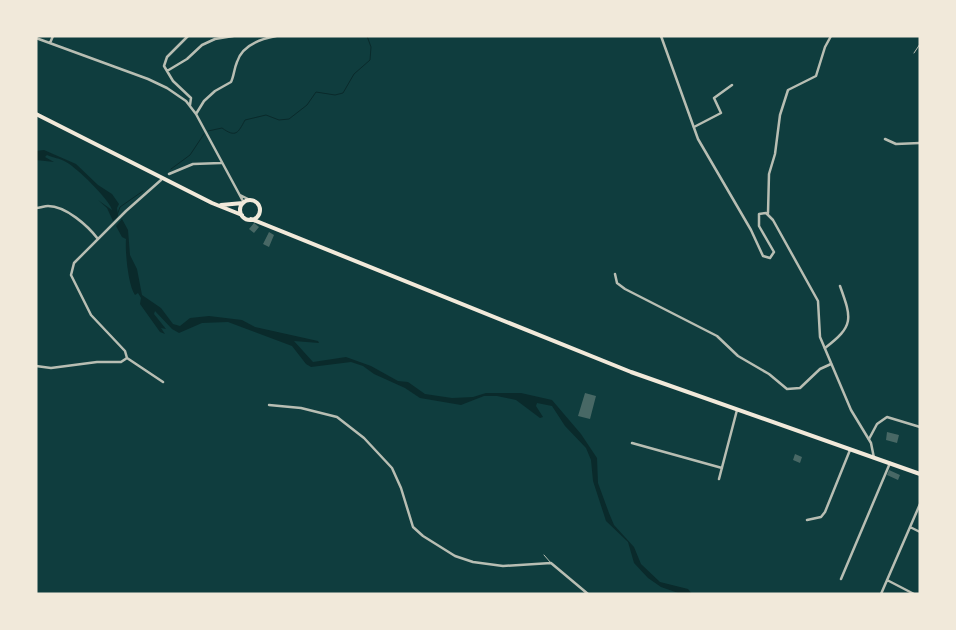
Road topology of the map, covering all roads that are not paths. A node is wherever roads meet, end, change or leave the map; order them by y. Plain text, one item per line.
1 (52, 36) edge
2 (188, 36) edge
3 (232, 36) edge
4 (276, 36) edge
5 (661, 36) edge
6 (831, 36) edge
7 (36, 38) edge
8 (50, 43) junction
9 (920, 44) edge
10 (914, 52) dead end
11 (166, 71) junction
12 (732, 85) dead end
13 (190, 105) junction
14 (36, 114) edge
15 (197, 115) junction
16 (694, 127) junction
17 (886, 140) dead end
18 (920, 143) edge
19 (221, 163) junction
20 (168, 174) dead end
21 (161, 180) dead end
22 (238, 194) junction
23 (250, 200) junction
24 (212, 203) junction
25 (243, 203) junction
26 (36, 208) edge
27 (260, 212) junction
28 (768, 213) junction
29 (242, 216) junction
30 (251, 220) junction
31 (267, 225) junction
32 (99, 239) junction
33 (615, 274) dead end
34 (840, 286) dead end
35 (825, 348) junction
36 (127, 358) junction
37 (832, 364) junction
38 (36, 366) edge
39 (163, 382) dead end
40 (270, 406) dead end
41 (737, 410) junction
42 (920, 427) edge
43 (869, 439) junction
44 (632, 443) dead end
45 (850, 450) junction
46 (874, 458) junction
47 (890, 463) junction
48 (722, 468) junction
49 (920, 474) edge
50 (720, 479) dead end
51 (920, 504) edge
52 (807, 520) dead end
53 (910, 527) junction
54 (920, 532) edge
55 (544, 555) dead end
56 (551, 563) junction
57 (841, 579) dead end
58 (887, 580) junction
59 (588, 594) edge
60 (881, 594) edge
61 (914, 594) edge

1 - 8 street
2 - 11 street
3 - 11 street
4 - 15 street
5 - 16 street
6 - 28 street
7 - 8 street
8 - 13 street
9 - 10 lane
11 - 13 street
12 - 16 street
13 - 15 street
14 - 24 main road
15 - 19 street
16 - 28 street
17 - 18 street
19 - 20 street
19 - 22 street
21 - 32 street
22 - 23 street
22 - 25 street
23 - 25 main road
23 - 27 main road
24 - 25 main road
24 - 29 main road
25 - 29 main road
26 - 32 street
27 - 30 main road
27 - 31 main road
28 - 35 street
29 - 30 main road
30 - 31 main road
31 - 41 main road
32 - 36 street
33 - 37 street
34 - 35 street
35 - 37 street
36 - 38 street
36 - 39 street
37 - 43 street
40 - 56 street
41 - 45 main road
41 - 48 street
42 - 43 street
43 - 46 street
44 - 48 street
45 - 46 main road
45 - 52 street
46 - 47 main road
47 - 49 main road
47 - 57 street
48 - 50 street
51 - 53 street
53 - 54 street
53 - 58 street
55 - 56 lane
56 - 59 street
58 - 60 street
58 - 61 street

